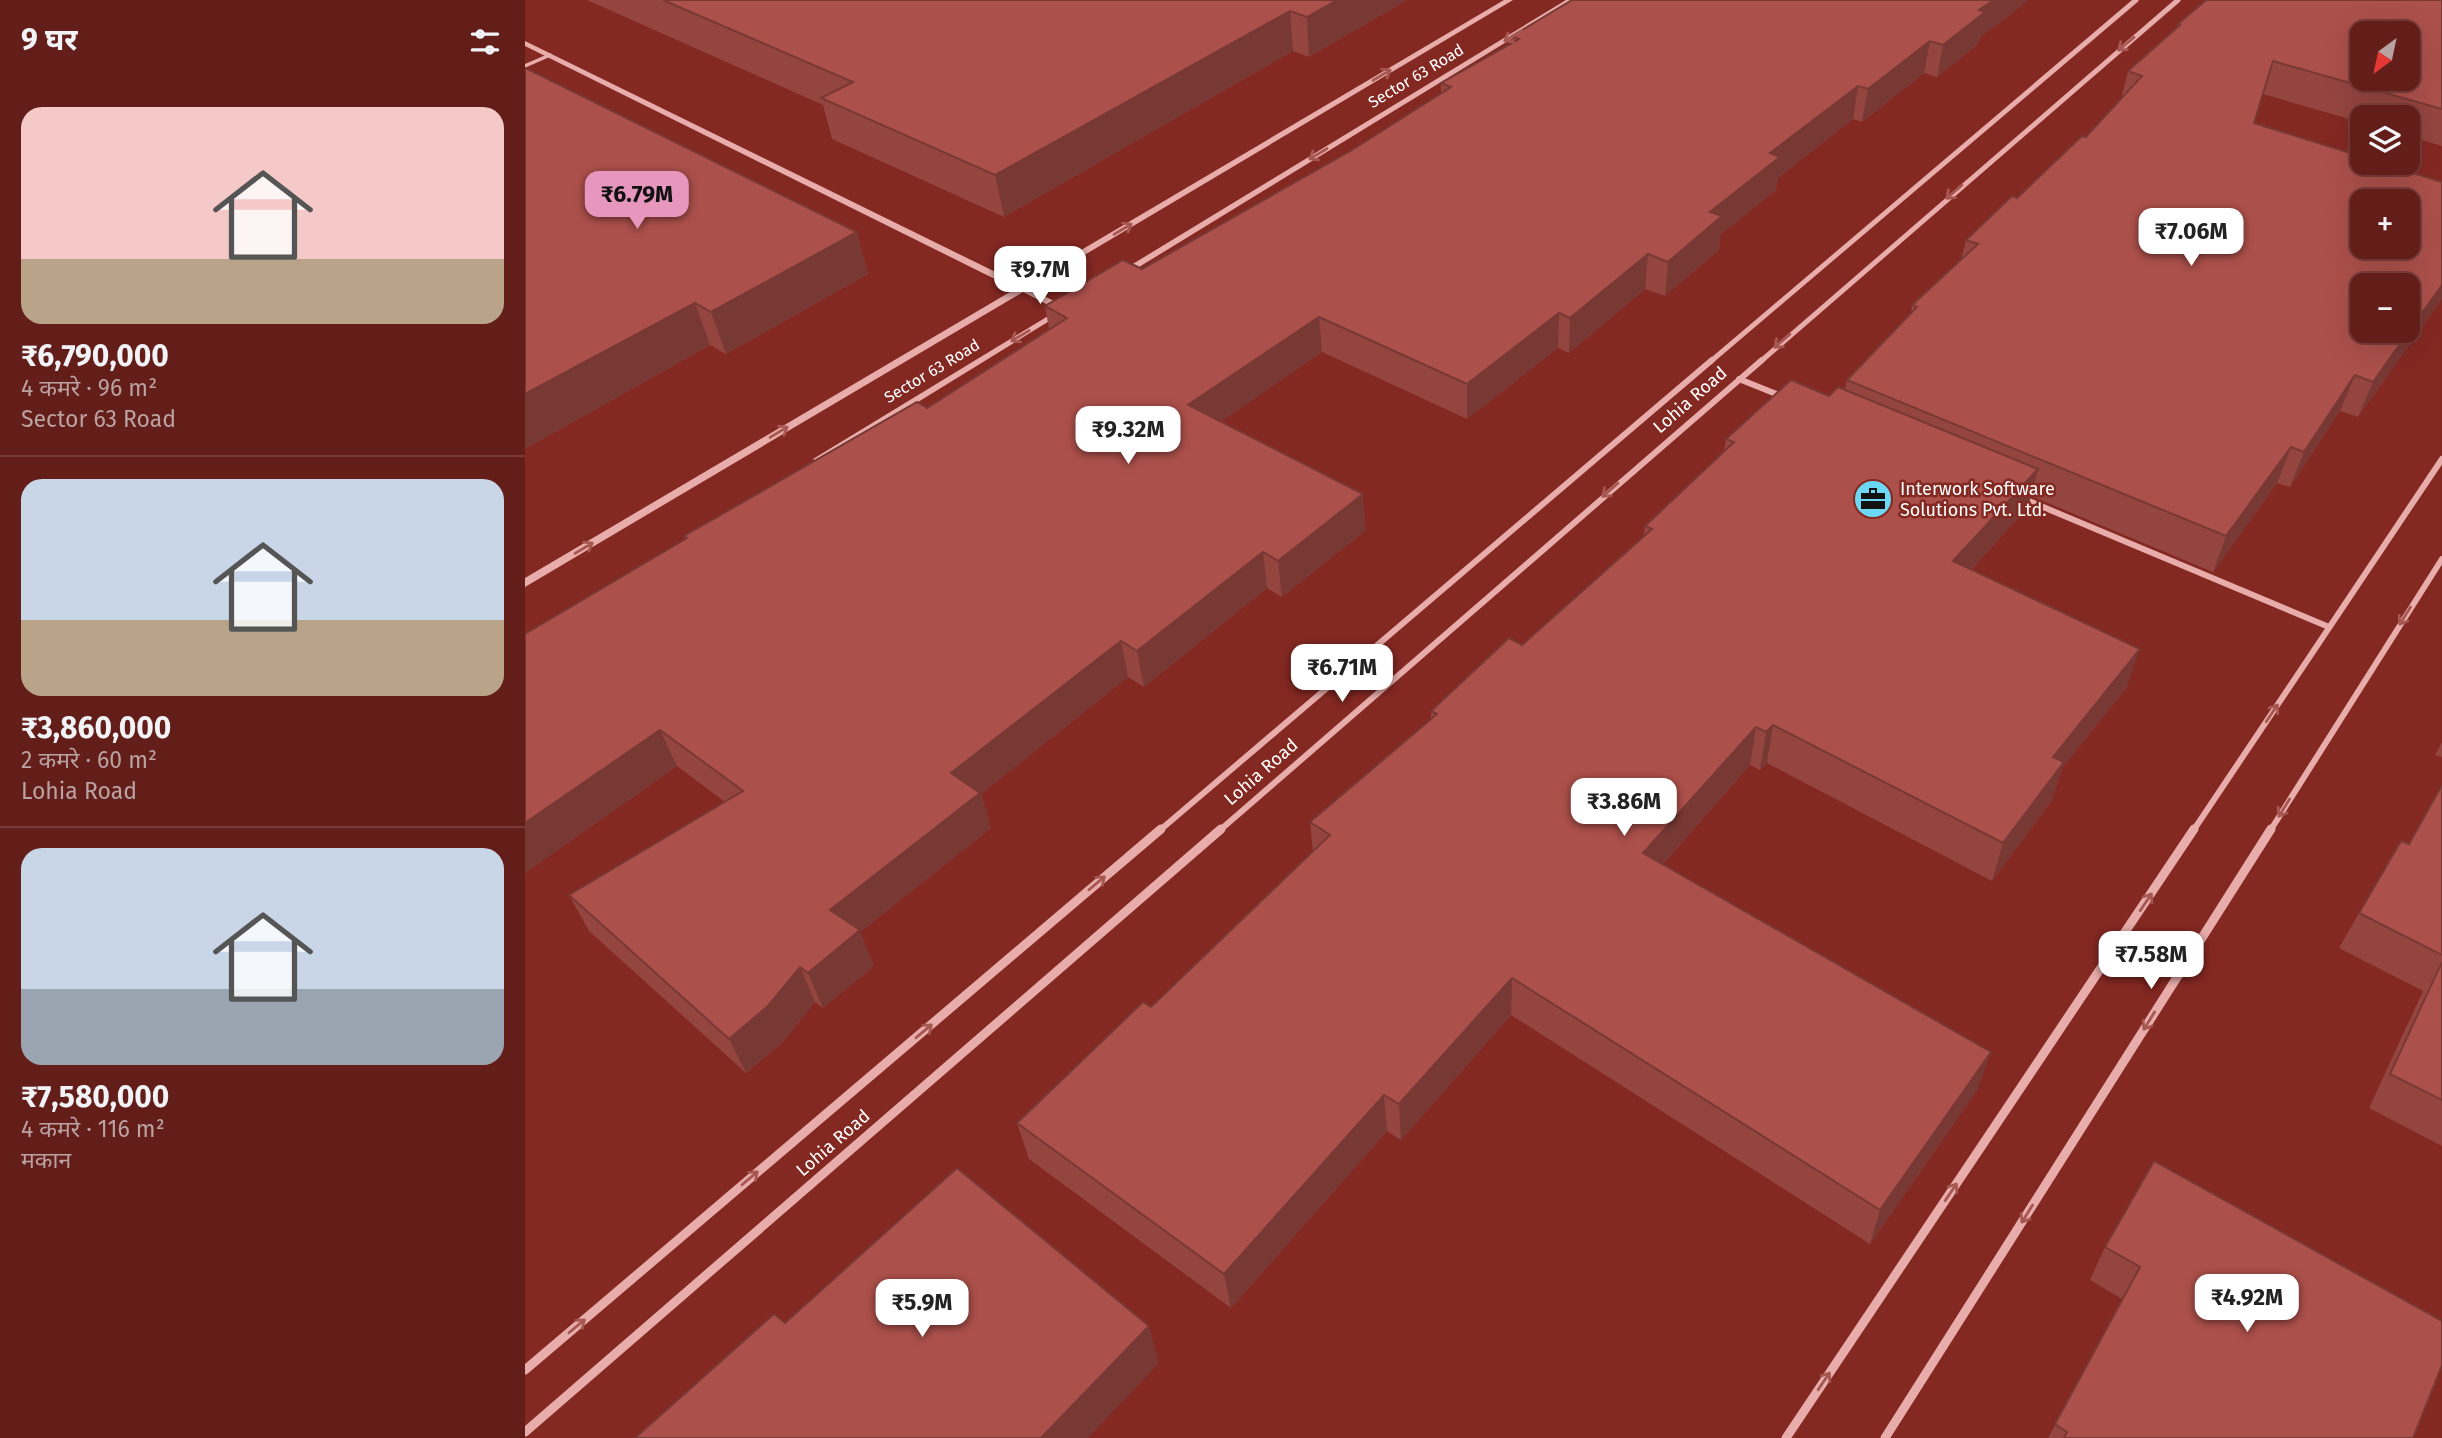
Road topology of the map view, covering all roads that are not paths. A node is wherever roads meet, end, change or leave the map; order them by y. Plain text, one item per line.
1 (1509, 0) edge
2 (1571, 0) edge
3 (2136, 0) edge
4 (2178, 0) edge
5 (525, 43) edge
6 (550, 55) junction
7 (525, 66) edge
8 (1111, 280) edge
9 (1022, 289) junction
10 (1076, 302) edge
11 (1064, 309) junction
12 (1739, 379) junction
13 (1790, 400) edge
14 (2442, 459) edge
15 (806, 466) edge
16 (2021, 498) edge
17 (2442, 559) edge
18 (525, 583) edge
19 (2329, 627) junction
20 (525, 1370) edge
21 (525, 1432) edge
22 (1786, 1438) edge
23 (1885, 1438) edge

9 -> 1 street, Sector 63 Road
2 -> 8 street, Sector 63 Road
20 -> 3 street, Lohia Road
4 -> 12 street, Lohia Road
5 - 6 street
6 - 7 lane
6 - 9 street
9 - 11 street
18 -> 9 street, Sector 63 Road
10 - 11 street, Sector 63 Road
11 -> 15 street, Sector 63 Road
12 - 13 street
12 -> 21 street, Lohia Road
14 - 19 street
16 - 19 street
17 -> 23 street
22 -> 19 street

